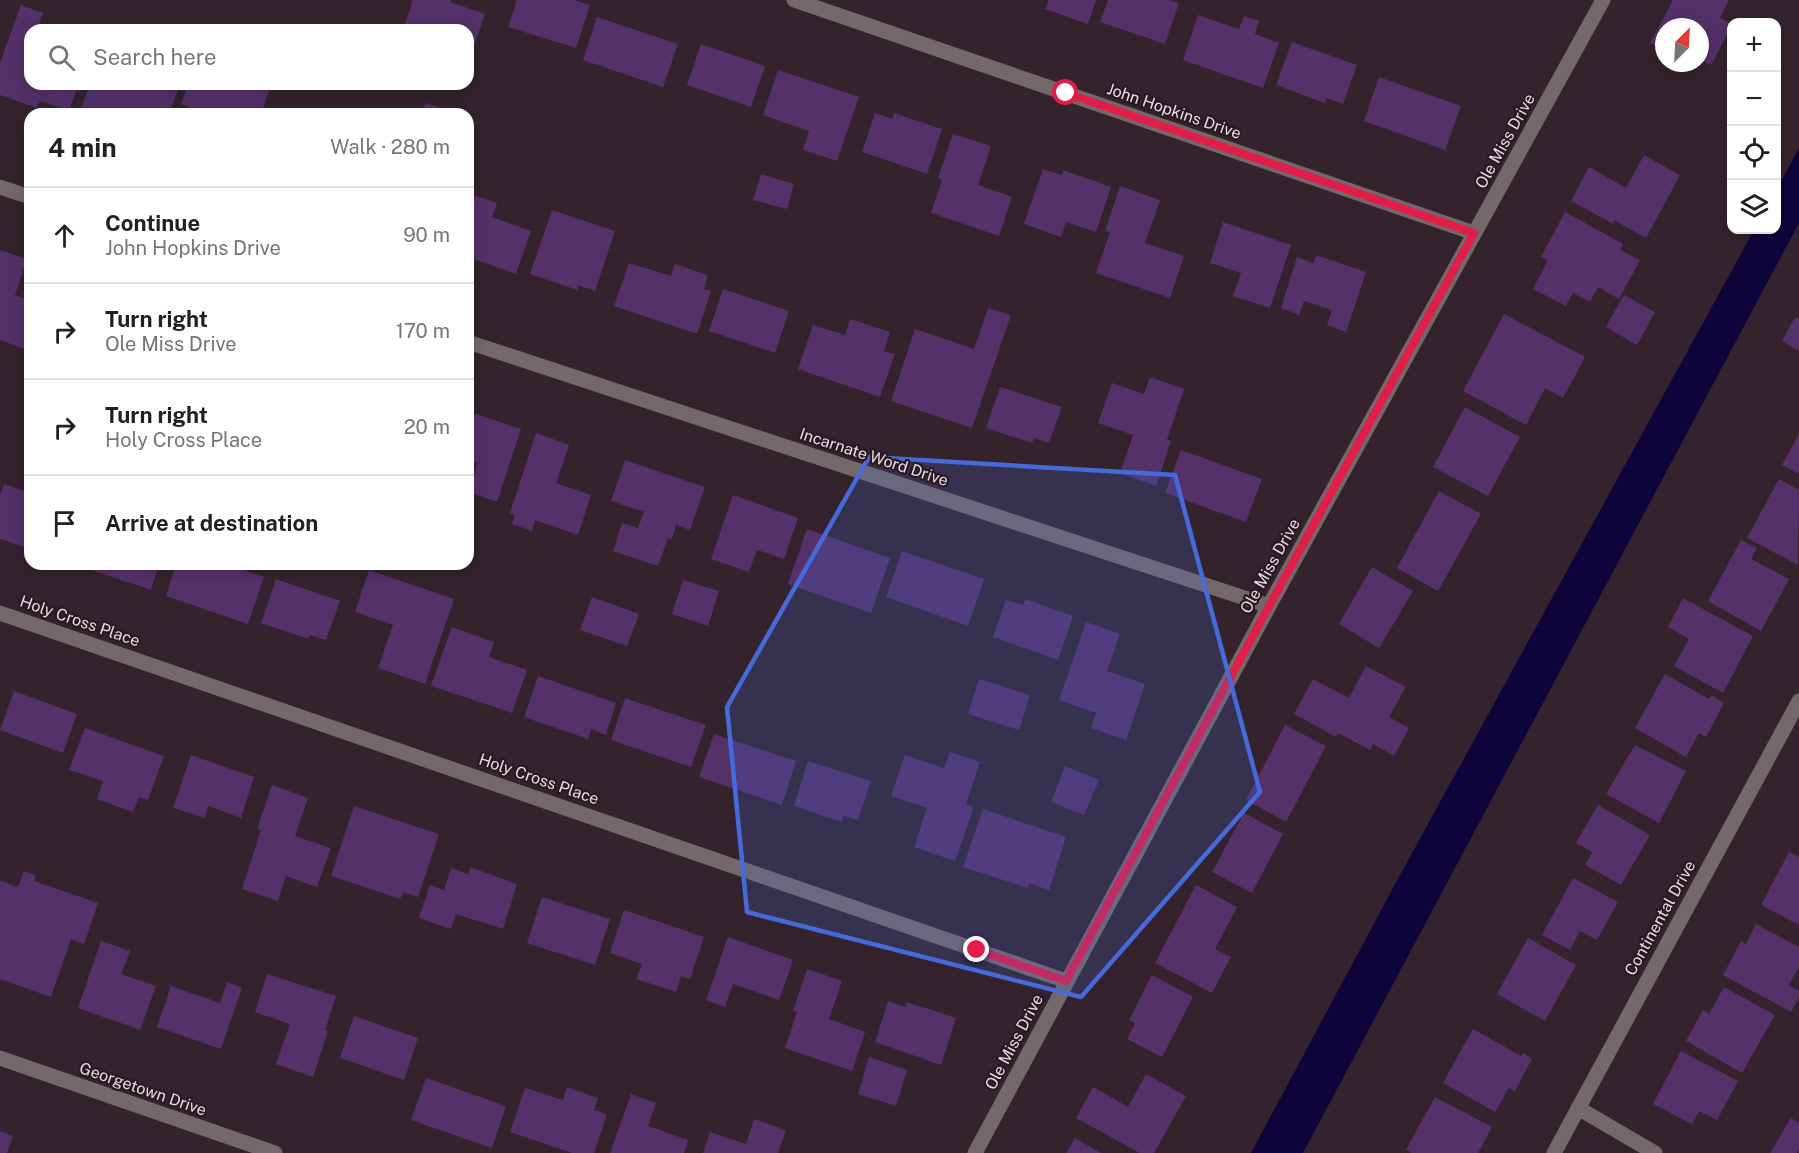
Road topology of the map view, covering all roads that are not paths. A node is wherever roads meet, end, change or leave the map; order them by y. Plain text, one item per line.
1 (794, 0) edge
2 (1603, 0) edge
3 (0, 187) edge
4 (24, 195) edge
5 (1474, 233) junction
6 (474, 344) edge
7 (1269, 606) junction
8 (0, 613) edge
9 (1799, 701) edge
10 (1066, 981) junction
11 (0, 1058) edge
12 (1578, 1108) junction
13 (275, 1153) edge
14 (975, 1153) edge
15 (1554, 1153) edge
16 (1655, 1153) edge

1 - 5 street, John Hopkins Drive
2 - 5 street, Ole Miss Drive
3 - 4 street
5 - 7 street, Ole Miss Drive
6 - 7 street, Incarnate Word Drive
7 - 10 street, Ole Miss Drive
8 - 10 street, Holy Cross Place
9 - 12 street, Continental Drive
10 - 14 street, Ole Miss Drive
11 - 13 street, Georgetown Drive
12 - 15 street, Continental Drive
12 - 16 street

